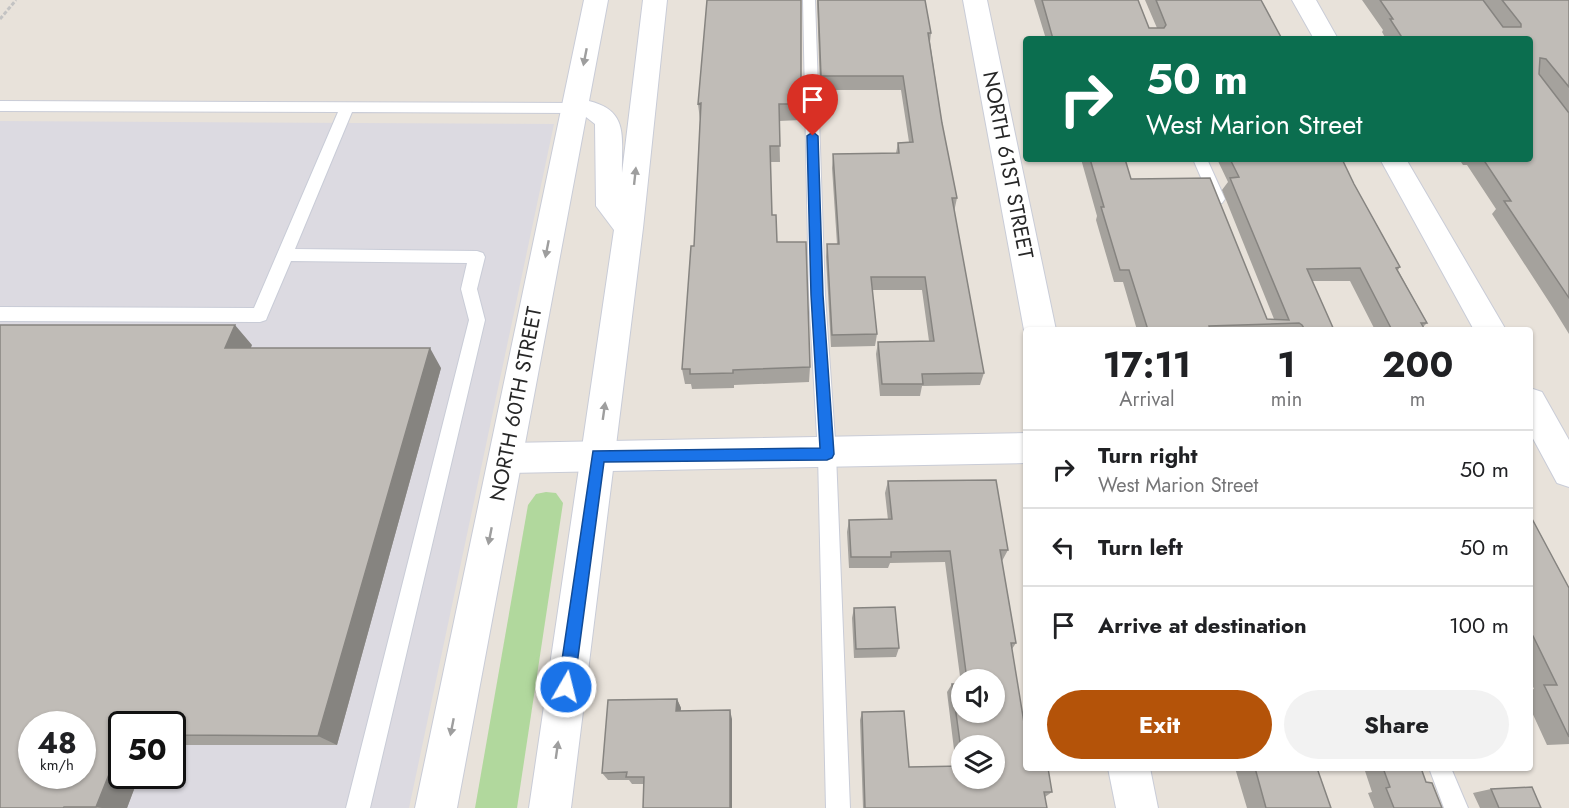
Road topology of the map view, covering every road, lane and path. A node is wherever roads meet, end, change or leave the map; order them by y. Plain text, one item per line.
1 (16, 0) edge
2 (596, 0) edge
3 (655, 0) edge
4 (809, 0) edge
5 (975, 0) edge
6 (1304, 0) edge
7 (0, 19) edge
8 (1324, 36) edge
9 (0, 106) edge
10 (347, 106) junction
11 (575, 108) junction
12 (1201, 162) edge
13 (1396, 162) edge
14 (1222, 212) edge
15 (629, 228) junction
16 (285, 255) junction
17 (0, 314) edge
18 (1039, 327) edge
19 (1488, 327) edge
20 (1533, 408) edge
21 (1550, 439) edge
22 (1023, 448) edge
23 (827, 454) junction
24 (598, 456) junction
25 (506, 458) junction
26 (1569, 472) edge
27 (1130, 771) edge
28 (1441, 771) edge
29 (358, 808) edge
30 (436, 808) edge
31 (550, 808) edge
32 (838, 808) edge
33 (1137, 808) edge
34 (1456, 808) edge

1 - 7 path
2 -> 11 main road, NORTH 60TH STREET
15 -> 3 main road
4 - 23 lane
5 - 18 main road, NORTH 61ST STREET
6 - 8 main road
9 - 10 lane
10 - 11 lane
10 - 16 lane
11 - 15 main road
11 -> 25 main road, NORTH 60TH STREET
12 - 14 lane
13 - 19 main road
24 -> 15 main road
16 - 17 lane
16 - 29 lane
20 - 21 main road
21 - 26 main road
22 - 23 main road
23 - 24 main road
23 - 32 lane
24 - 25 main road
31 -> 24 main road
25 -> 30 main road, NORTH 60TH STREET
27 - 33 main road
28 - 34 lane

